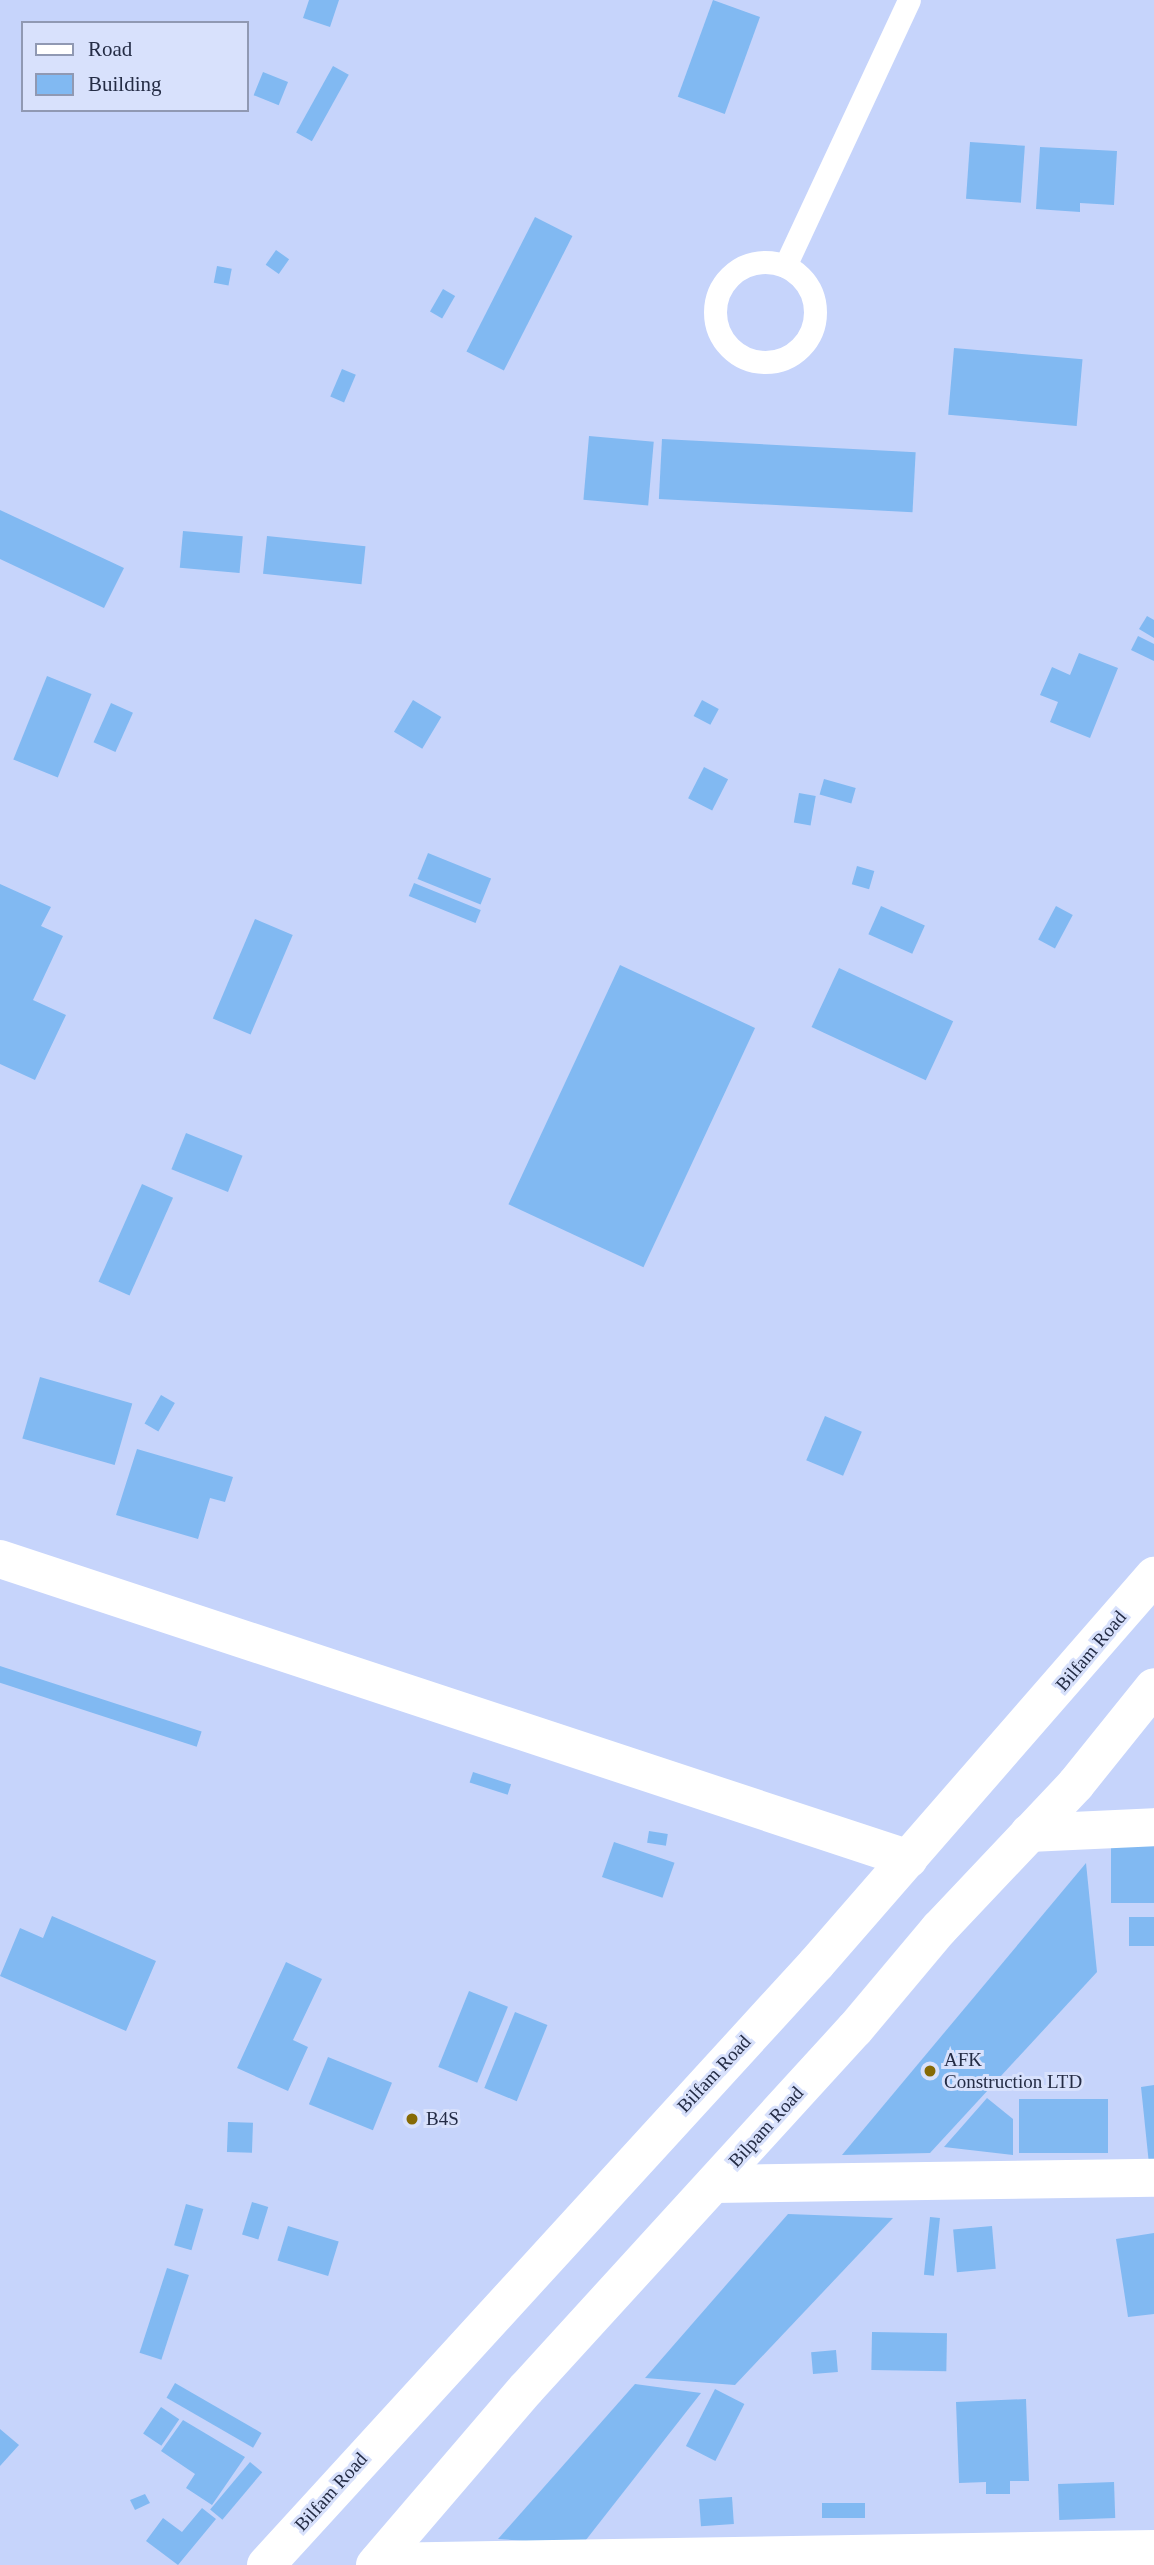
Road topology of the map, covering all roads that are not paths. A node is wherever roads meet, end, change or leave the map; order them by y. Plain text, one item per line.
1 (909, 0) edge
2 (785, 266) junction
3 (0, 1559) edge
4 (1154, 1576) edge
5 (1154, 1687) edge
6 (1154, 1827) edge
7 (1029, 1833) junction
8 (909, 1859) junction
9 (1154, 2178) edge
10 (714, 2183) junction
11 (1149, 2554) edge
12 (376, 2563) edge
13 (266, 2565) edge

1 - 2 lane
2 - 2 lane
3 - 8 main road
4 - 8 main road, Bilfam Road
5 - 7 main road, Bilpam Road
6 - 7 main road
7 - 10 main road, Bilpam Road
8 - 13 main road, Bilfam Road
9 - 10 main road
10 - 12 main road, Bilpam Road
11 - 12 main road

